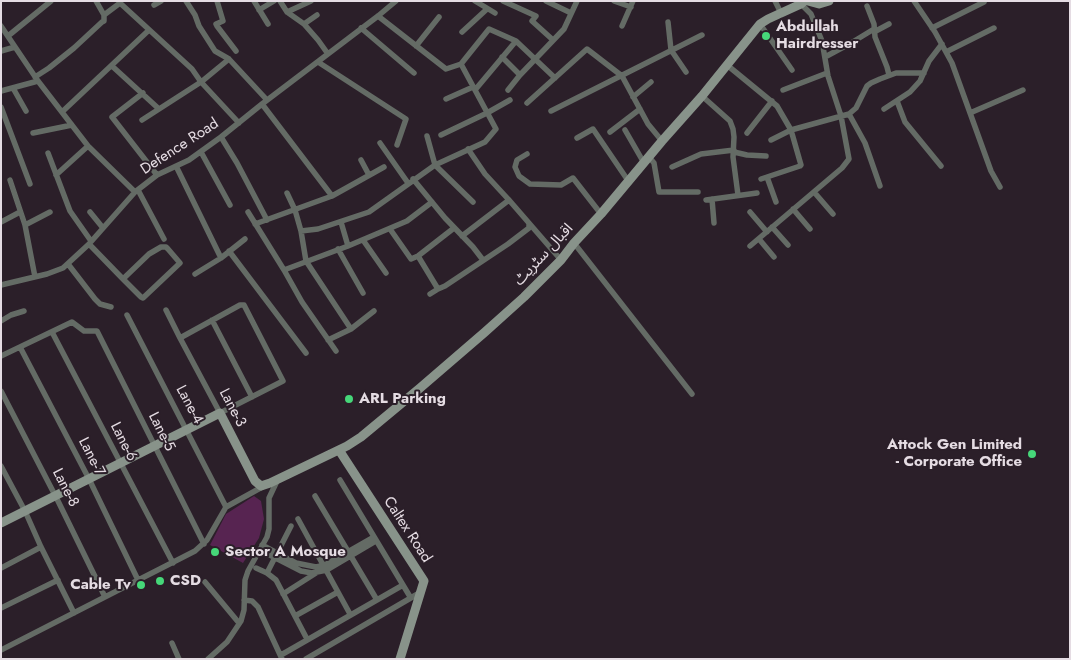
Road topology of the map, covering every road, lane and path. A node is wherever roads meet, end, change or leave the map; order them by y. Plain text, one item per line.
1 (51, 1) edge
2 (96, 1) edge
3 (161, 1) edge
4 (186, 1) edge
5 (217, 1) edge
6 (254, 1) edge
7 (274, 1) edge
8 (280, 1) edge
9 (311, 1) edge
10 (396, 1) edge
11 (475, 1) edge
12 (503, 1) edge
13 (546, 1) edge
14 (577, 1) edge
15 (614, 1) edge
16 (775, 1) edge
17 (829, 1) edge
18 (914, 1) edge
19 (805, 2) edge
20 (984, 2) edge
21 (632, 4) edge
22 (154, 5) dead end
23 (867, 6) dead end
24 (487, 8) junction
25 (259, 10) junction
26 (287, 12) junction
27 (495, 13) dead end
28 (571, 13) junction
29 (781, 13) junction
30 (104, 15) junction
31 (317, 15) dead end
32 (378, 16) junction
33 (439, 17) dead end
34 (668, 22) dead end
35 (268, 24) dead end
36 (304, 24) junction
37 (760, 24) junction
38 (889, 24) dead end
39 (1, 26) edge
40 (622, 26) dead end
41 (361, 28) junction
42 (932, 28) junction
43 (994, 28) dead end
44 (149, 30) junction
45 (874, 30) junction
46 (462, 32) dead end
47 (702, 35) dead end
48 (8, 36) junction
49 (553, 40) junction
50 (516, 41) junction
51 (942, 44) junction
52 (416, 46) junction
53 (15, 47) junction
54 (671, 50) junction
55 (1, 51) edge
56 (236, 52) dead end
57 (946, 52) junction
58 (328, 54) junction
59 (502, 57) junction
60 (824, 57) junction
61 (229, 59) junction
62 (534, 59) junction
63 (318, 62) junction
64 (461, 64) junction
65 (727, 65) junction
66 (112, 66) junction
67 (792, 70) dead end
68 (686, 72) dead end
69 (414, 73) dead end
70 (827, 73) junction
71 (924, 73) junction
72 (520, 75) junction
73 (889, 75) junction
74 (622, 76) junction
75 (555, 78) junction
76 (37, 79) junction
77 (201, 82) junction
78 (650, 82) dead end
79 (13, 88) junction
80 (474, 89) junction
81 (508, 90) dead end
82 (783, 90) dead end
83 (1023, 90) dead end
84 (1, 91) edge
85 (143, 93) junction
86 (702, 96) junction
87 (633, 97) junction
88 (446, 99) dead end
89 (510, 100) dead end
90 (772, 101) junction
91 (897, 101) junction
92 (265, 102) junction
93 (527, 103) dead end
94 (1, 107) edge
95 (159, 109) junction
96 (640, 109) junction
97 (884, 109) dead end
98 (26, 111) dead end
99 (551, 111) dead end
100 (62, 112) junction
101 (487, 113) junction
102 (970, 113) junction
103 (849, 114) junction
104 (3, 115) edge
105 (841, 116) junction
106 (142, 120) dead end
107 (239, 123) junction
108 (72, 125) junction
109 (625, 130) dead end
110 (791, 130) junction
111 (610, 132) dead end
112 (33, 133) dead end
113 (747, 133) dead end
114 (442, 135) dead end
115 (427, 136) dead end
116 (221, 137) junction
117 (577, 138) dead end
118 (771, 140) dead end
119 (662, 141) junction
120 (380, 143) dead end
121 (397, 145) dead end
122 (88, 146) junction
123 (468, 149) junction
124 (734, 151) junction
125 (201, 152) junction
126 (48, 153) dead end
127 (527, 154) dead end
128 (766, 156) dead end
129 (361, 160) dead end
130 (647, 160) junction
131 (435, 165) junction
132 (176, 166) junction
133 (942, 166) dead end
134 (384, 167) dead end
135 (672, 167) dead end
136 (56, 175) junction
137 (157, 175) junction
138 (369, 175) junction
139 (10, 180) dead end
140 (411, 181) junction
141 (629, 182) junction
142 (30, 184) dead end
143 (880, 186) dead end
144 (1000, 187) dead end
145 (136, 191) junction
146 (698, 192) dead end
147 (814, 192) junction
148 (287, 193) dead end
149 (757, 193) dead end
150 (738, 195) junction
151 (332, 196) junction
152 (509, 200) junction
153 (432, 202) junction
154 (473, 202) dead end
155 (776, 202) dead end
156 (230, 205) dead end
157 (793, 209) junction
158 (295, 210) junction
159 (20, 212) junction
160 (50, 212) dead end
161 (90, 212) dead end
162 (248, 212) dead end
163 (750, 212) dead end
164 (601, 214) junction
165 (833, 214) dead end
166 (267, 220) junction
167 (1, 222) edge
168 (341, 222) junction
169 (714, 223) dead end
170 (255, 224) junction
171 (530, 224) junction
172 (25, 225) junction
173 (772, 227) junction
174 (103, 228) junction
175 (454, 228) junction
176 (390, 229) junction
177 (810, 230) dead end
178 (301, 231) junction
179 (767, 232) junction
180 (462, 236) junction
181 (164, 239) dead end
182 (245, 239) dead end
183 (759, 239) junction
184 (363, 240) junction
185 (90, 242) junction
186 (574, 243) junction
187 (788, 245) dead end
188 (348, 246) junction
189 (750, 246) dead end
190 (338, 249) junction
191 (229, 251) junction
192 (418, 256) junction
193 (774, 257) dead end
194 (220, 258) junction
195 (483, 260) junction
196 (561, 260) junction
197 (306, 261) junction
198 (68, 264) junction
199 (284, 270) junction
200 (386, 273) dead end
201 (195, 274) dead end
202 (35, 276) junction
203 (123, 280) junction
204 (1, 285) edge
205 (438, 289) junction
206 (363, 293) dead end
207 (430, 294) dead end
208 (111, 307) dead end
209 (166, 310) dead end
210 (24, 311) dead end
211 (374, 311) dead end
212 (127, 316) dead end
213 (212, 320) junction
214 (1, 321) edge
215 (350, 329) junction
216 (52, 332) junction
217 (180, 338) junction
218 (328, 340) junction
219 (20, 347) junction
220 (306, 352) dead end
221 (336, 352) dead end
222 (1, 356) edge
223 (1, 391) edge
224 (692, 394) dead end
225 (252, 397) junction
226 (220, 413) junction
227 (187, 429) junction
228 (154, 446) junction
229 (339, 450) junction
230 (120, 463) junction
231 (1, 466) edge
232 (89, 479) junction
233 (278, 480) junction
234 (340, 480) dead end
235 (264, 486) junction
236 (55, 496) junction
237 (316, 496) dead end
238 (226, 507) junction
239 (24, 511) junction
240 (298, 519) dead end
241 (1, 523) edge
242 (291, 526) dead end
243 (375, 539) junction
244 (204, 544) junction
245 (41, 547) junction
246 (261, 548) junction
247 (349, 554) junction
248 (276, 556) junction
249 (173, 563) junction
250 (1, 568) edge
251 (256, 568) dead end
252 (325, 568) junction
253 (318, 572) junction
254 (266, 573) junction
255 (58, 580) junction
256 (138, 580) junction
257 (205, 582) dead end
258 (403, 585) junction
259 (338, 592) junction
260 (421, 592) junction
261 (283, 594) junction
262 (409, 595) dead end
263 (105, 597) junction
264 (244, 600) junction
265 (376, 600) junction
266 (1, 608) edge
267 (74, 613) junction
268 (350, 614) junction
269 (294, 616) junction
270 (240, 623) junction
271 (307, 639) junction
272 (172, 643) dead end
273 (1, 650) edge
274 (281, 657) edge
275 (179, 659) edge
276 (208, 659) edge
277 (306, 659) edge
278 (400, 659) edge

1 - 48 street
2 - 30 street
3 - 22 street
4 - 61 street
5 - 56 street
6 - 25 street
7 - 25 street
8 - 26 street
9 - 26 street
10 - 32 street, Defence Road
11 - 24 street
12 - 49 street
13 - 28 street
14 - 28 street
15 - 21 street
16 - 29 street
17 - 19 street
18 - 42 street
19 - 29 street, اقبال سٹریٹ
19 - 60 street
20 - 42 street
21 - 40 street
23 - 45 street
24 - 27 street
24 - 46 street
25 - 35 street
26 - 36 street
28 - 49 street
29 - 37 street, اقبال سٹریٹ
30 - 44 street
30 - 76 street
31 - 36 street
32 - 41 street, Defence Road
32 - 52 street
33 - 52 street
34 - 54 street
36 - 58 street
37 - 65 street, اقبال سٹریٹ
37 - 67 street
38 - 45 street
39 - 48 street
41 - 58 street, Defence Road
41 - 69 street
42 - 51 street
43 - 57 street
44 - 66 street
44 - 77 street
45 - 60 street
45 - 73 street
47 - 54 street
48 - 53 street
49 - 62 street
50 - 59 street
50 - 62 street
50 - 64 street
51 - 57 street
51 - 71 street
52 - 64 street
53 - 55 street
53 - 76 street
54 - 68 street
54 - 74 street
57 - 102 street
58 - 63 street, Defence Road
59 - 72 street
59 - 80 street
60 - 70 street
61 - 77 street
61 - 92 street
62 - 72 street
62 - 75 street
63 - 92 street, Defence Road
63 - 121 street
64 - 80 street
65 - 86 street, اقبال سٹریٹ
65 - 90 street
66 - 85 street
66 - 100 street
70 - 82 street
70 - 105 street
71 - 73 street
71 - 91 street
72 - 81 street
73 - 103 street
74 - 75 street
74 - 87 street
74 - 99 street
75 - 93 street
76 - 79 street
76 - 100 street
77 - 95 street
77 - 107 street
78 - 87 street
79 - 84 street
79 - 98 street
80 - 88 street
80 - 101 street
83 - 102 street
85 - 95 street
85 - 137 street
86 - 119 street, اقبال سٹریٹ
86 - 124 street
87 - 96 street
89 - 101 street
90 - 110 street
90 - 113 street
91 - 97 street
91 - 133 street
92 - 107 street, Defence Road
92 - 151 street
94 - 104 street
95 - 106 street
96 - 111 street
96 - 119 street
100 - 108 street
101 - 114 street
101 - 123 street
102 - 144 street
103 - 105 street
103 - 143 street
104 - 142 street
105 - 110 street
105 - 147 street
107 - 116 street, Defence Road
108 - 112 street
108 - 122 street
109 - 130 street
110 - 118 street
110 - 155 street
115 - 131 street
116 - 125 street, Defence Road
116 - 166 street
117 - 141 street
119 - 130 street, اقبال سٹریٹ
120 - 140 street
122 - 136 street
122 - 145 street
123 - 131 street
123 - 152 street
124 - 128 street
124 - 135 street
124 - 150 street
125 - 132 street, Defence Road
125 - 156 street
126 - 136 street
127 - 164 street
129 - 138 street
130 - 141 street, اقبال سٹریٹ
130 - 146 street
131 - 140 street
131 - 154 street
132 - 137 street, Defence Road
132 - 194 street
134 - 138 street
136 - 185 street
137 - 145 street, Defence Road
138 - 151 street
139 - 159 street
140 - 153 street
140 - 168 street
141 - 164 street, اقبال سٹریٹ
145 - 174 street, Defence Road
145 - 181 street
147 - 157 street
147 - 165 street
148 - 158 street
149 - 150 street
150 - 169 street
151 - 158 street
152 - 171 street
152 - 180 street
153 - 175 street
153 - 176 street
157 - 173 street
157 - 177 street
158 - 166 street
158 - 178 street
159 - 167 street
159 - 172 street
160 - 172 street
161 - 174 street
162 - 170 street
163 - 179 street
164 - 186 street, اقبال سٹریٹ
166 - 170 street
168 - 178 street
168 - 188 street
170 - 199 street
171 - 195 street
171 - 196 street
172 - 202 street
173 - 179 street
173 - 187 street
174 - 185 street, Defence Road
175 - 180 street
175 - 192 street
176 - 184 street
176 - 192 street
178 - 197 street
179 - 183 street
180 - 195 street
182 - 191 street
183 - 189 street
183 - 193 street
184 - 188 street
184 - 200 street
185 - 198 street, Defence Road
185 - 203 street
186 - 196 street, اقبال سٹریٹ
186 - 224 street
188 - 190 street
190 - 197 street
190 - 206 street
191 - 194 street
191 - 220 street
192 - 205 street
194 - 201 street
195 - 205 street
196 - 229 street, اقبال سٹریٹ
197 - 199 street
197 - 215 street
198 - 202 street, Defence Road
198 - 208 street
199 - 218 street
202 - 204 street, Defence Road
203 - 203 street
205 - 207 street
209 - 217 street, Lane-3
210 - 214 street
211 - 215 street
212 - 227 street, Lane-4
213 - 217 street
213 - 225 street
213 - 225 street
215 - 218 street
216 - 219 street
216 - 228 street, Lane-5
216 - 230 street, Lane-6
217 - 226 street, Lane-3
218 - 221 street
219 - 222 street
219 - 232 street, Lane-7
223 - 236 street, Lane-8
225 - 226 street
226 - 227 street
226 - 235 street, Lane-3
227 - 228 street
227 - 238 street, Lane-4
228 - 230 street
228 - 244 street, Lane-5
229 - 233 street, اقبال سٹریٹ
229 - 260 street, Caltex Road
230 - 232 street
230 - 249 street, Lane-6
231 - 239 street
232 - 236 street
232 - 256 street, Lane-7
233 - 235 street, اقبال سٹریٹ
233 - 246 street
234 - 243 street
235 - 238 street
236 - 239 street
236 - 263 street, Lane-8
237 - 247 street
238 - 244 street
239 - 241 street
239 - 245 street
240 - 252 street
242 - 248 street
243 - 247 street
243 - 258 street
244 - 249 street
245 - 250 street
245 - 255 street
246 - 248 street
246 - 264 street
247 - 252 street
247 - 265 street
248 - 252 street
248 - 253 street
248 - 254 street
249 - 256 street
251 - 254 street
252 - 253 street
252 - 259 street
253 - 261 street
254 - 261 street
255 - 266 street
255 - 267 street
256 - 263 street
257 - 270 street
258 - 262 street
258 - 265 street
259 - 268 street
259 - 269 street
260 - 277 street
260 - 278 street, Caltex Road
261 - 269 street
263 - 267 street
264 - 270 street
264 - 274 street
265 - 268 street
267 - 273 street
268 - 271 street
269 - 271 street
270 - 276 street
271 - 274 street
272 - 275 street

